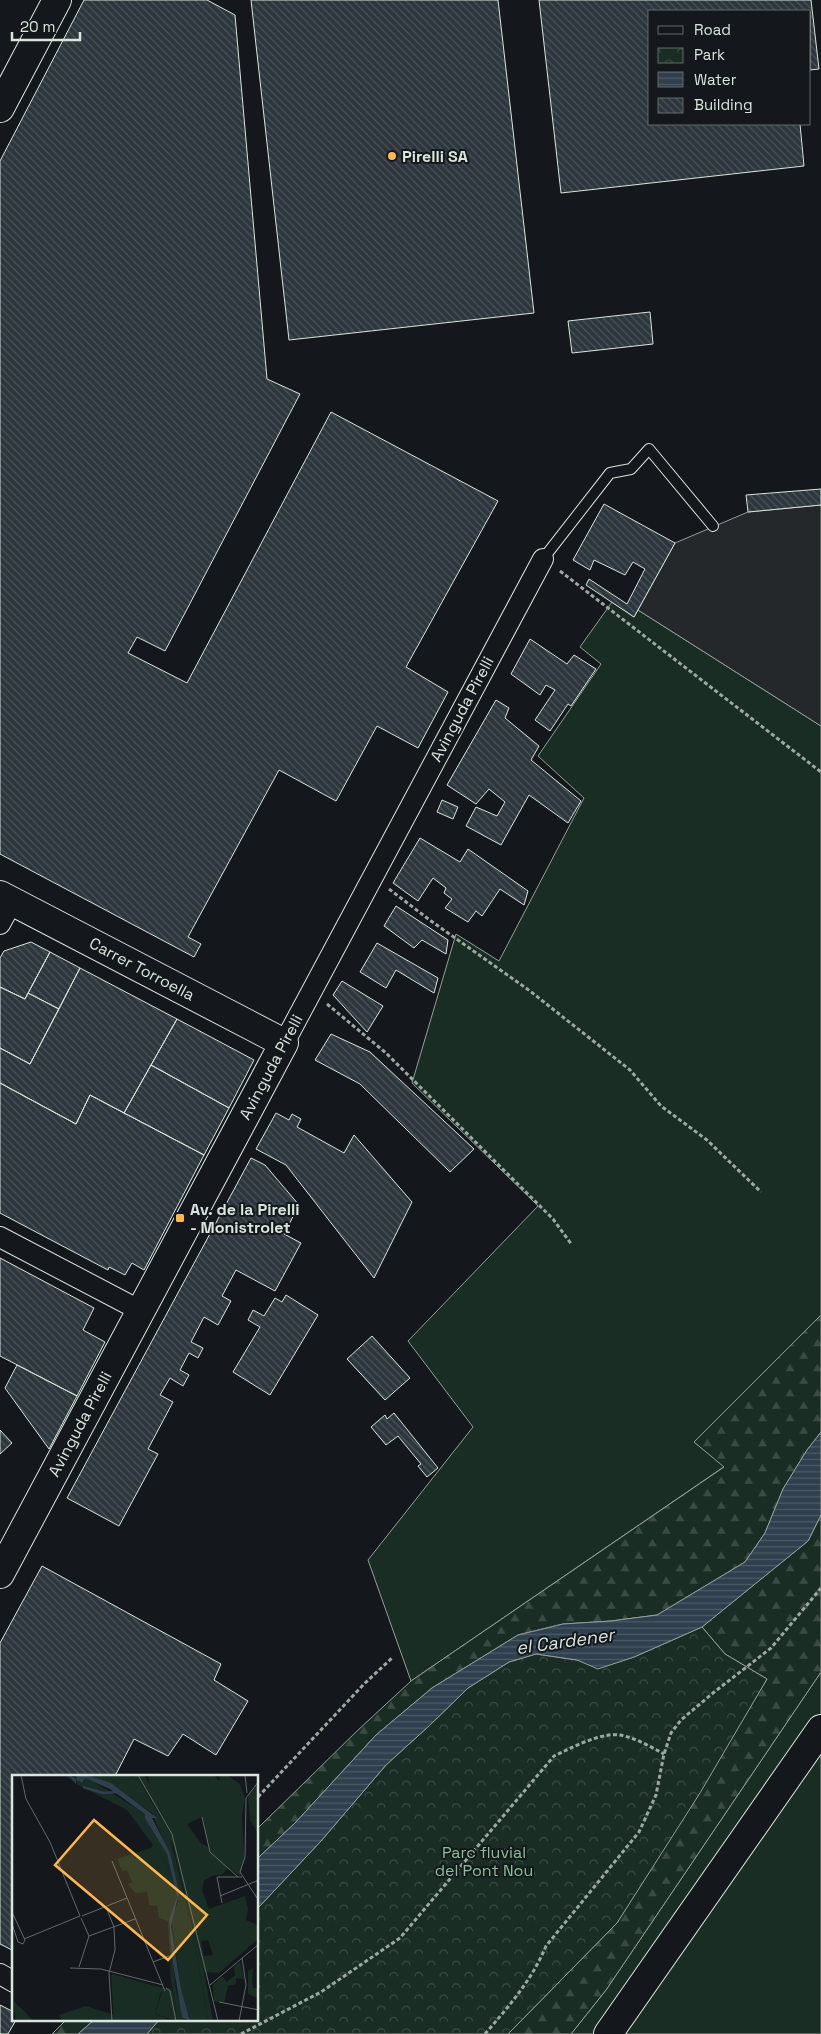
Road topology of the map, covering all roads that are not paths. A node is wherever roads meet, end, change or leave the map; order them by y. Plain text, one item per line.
1 (57, 0) edge
2 (0, 108) edge
3 (712, 526) dead end
4 (543, 559) joint
5 (4, 907) edge
6 (284, 1043) junction
7 (0, 1237) edge
8 (141, 1311) junction
9 (0, 1574) edge
10 (821, 1729) edge
11 (0, 1974) edge
12 (12, 1981) edge
13 (608, 2034) edge

1 - 2 street
3 - 4 lane
4 - 6 street, Avinguda Pirelli
5 - 6 street, Carrer Torroella
6 - 8 street, Avinguda Pirelli
7 - 8 street
8 - 9 street, Avinguda Pirelli
10 - 13 street
11 - 12 street

